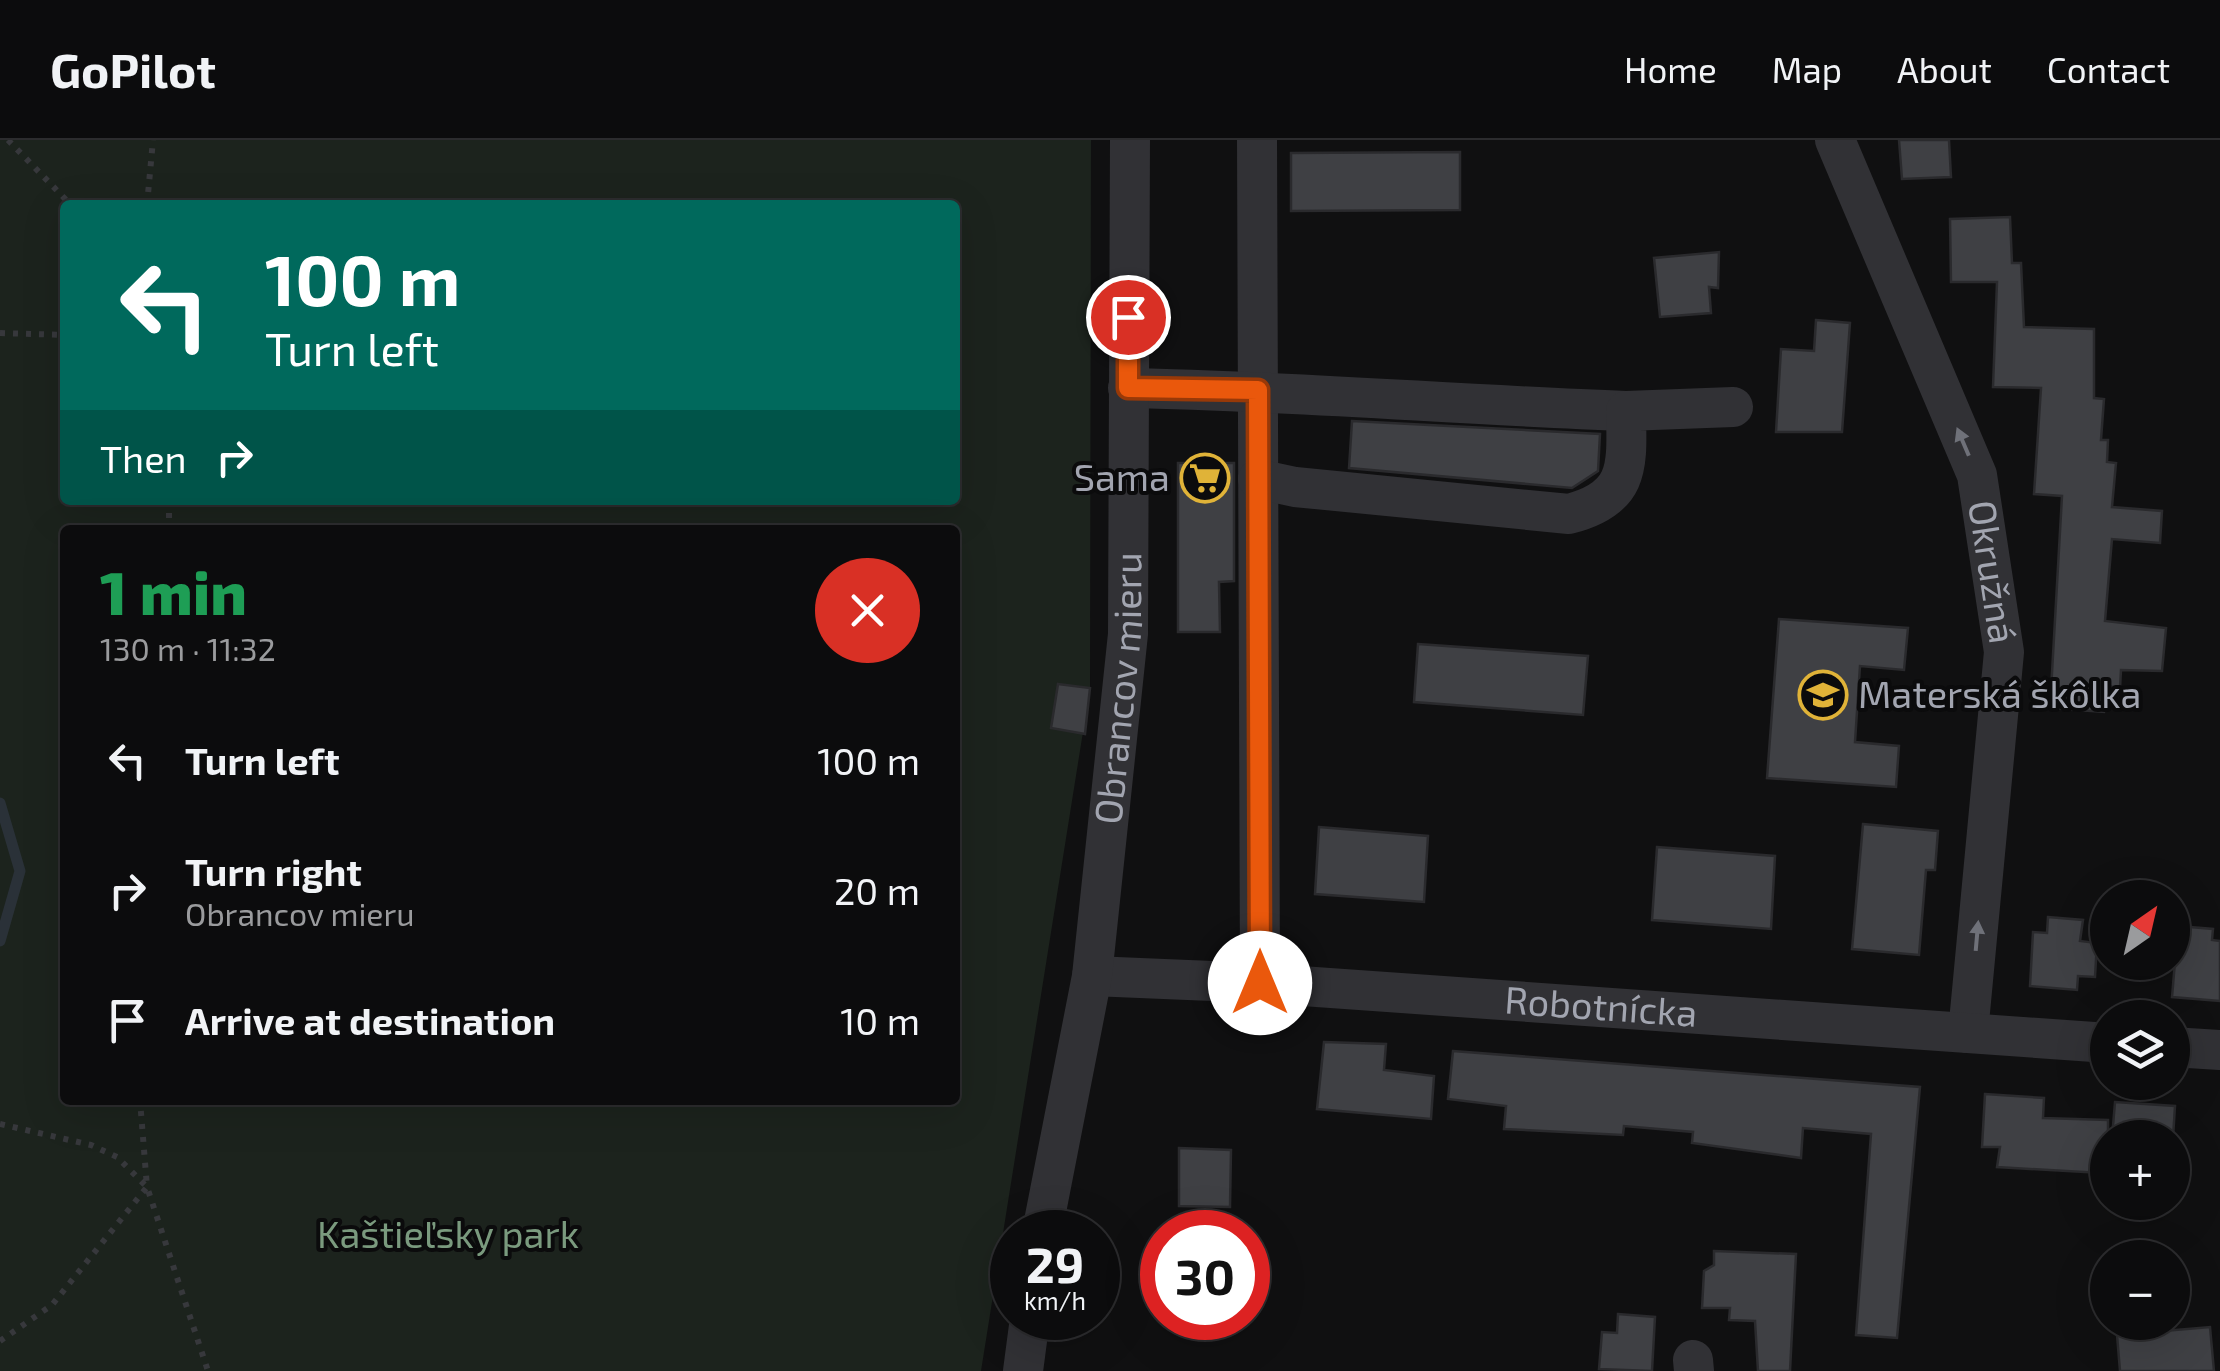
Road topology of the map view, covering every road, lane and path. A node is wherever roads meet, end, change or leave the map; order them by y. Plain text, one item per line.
1 (8, 140) edge
2 (153, 140) edge
3 (1130, 140) edge
4 (1257, 140) edge
5 (1834, 140) edge
6 (66, 200) edge
7 (147, 200) edge
8 (0, 333) edge
9 (60, 336) edge
10 (1128, 388) junction
11 (1258, 390) junction
12 (1733, 407) dead end
13 (1626, 411) junction
14 (1258, 479) junction
15 (1092, 976) junction
16 (1260, 983) junction
17 (1968, 1033) junction
18 (2090, 1042) edge
19 (2190, 1048) edge
20 (2220, 1050) edge
21 (140, 1105) edge
22 (0, 1124) edge
23 (147, 1187) junction
24 (1046, 1210) edge
25 (1027, 1340) edge
26 (0, 1341) edge
27 (208, 1371) edge
28 (1022, 1371) edge

1 - 6 path
2 - 7 path
3 - 10 street, Obrancov mieru
4 - 11 street
17 -> 5 street, Okružná
8 - 9 path
10 - 11 street
10 - 15 street, Obrancov mieru
11 - 13 street
11 - 14 street
12 - 13 street
13 - 14 street
14 - 16 street
15 - 16 street, Robotnícka
15 - 24 street, Obrancov mieru
16 - 17 street, Robotnícka
17 - 18 street, Robotnícka
19 - 20 street
21 - 23 path
22 - 23 path
23 - 26 path
23 - 27 path
25 - 28 street

